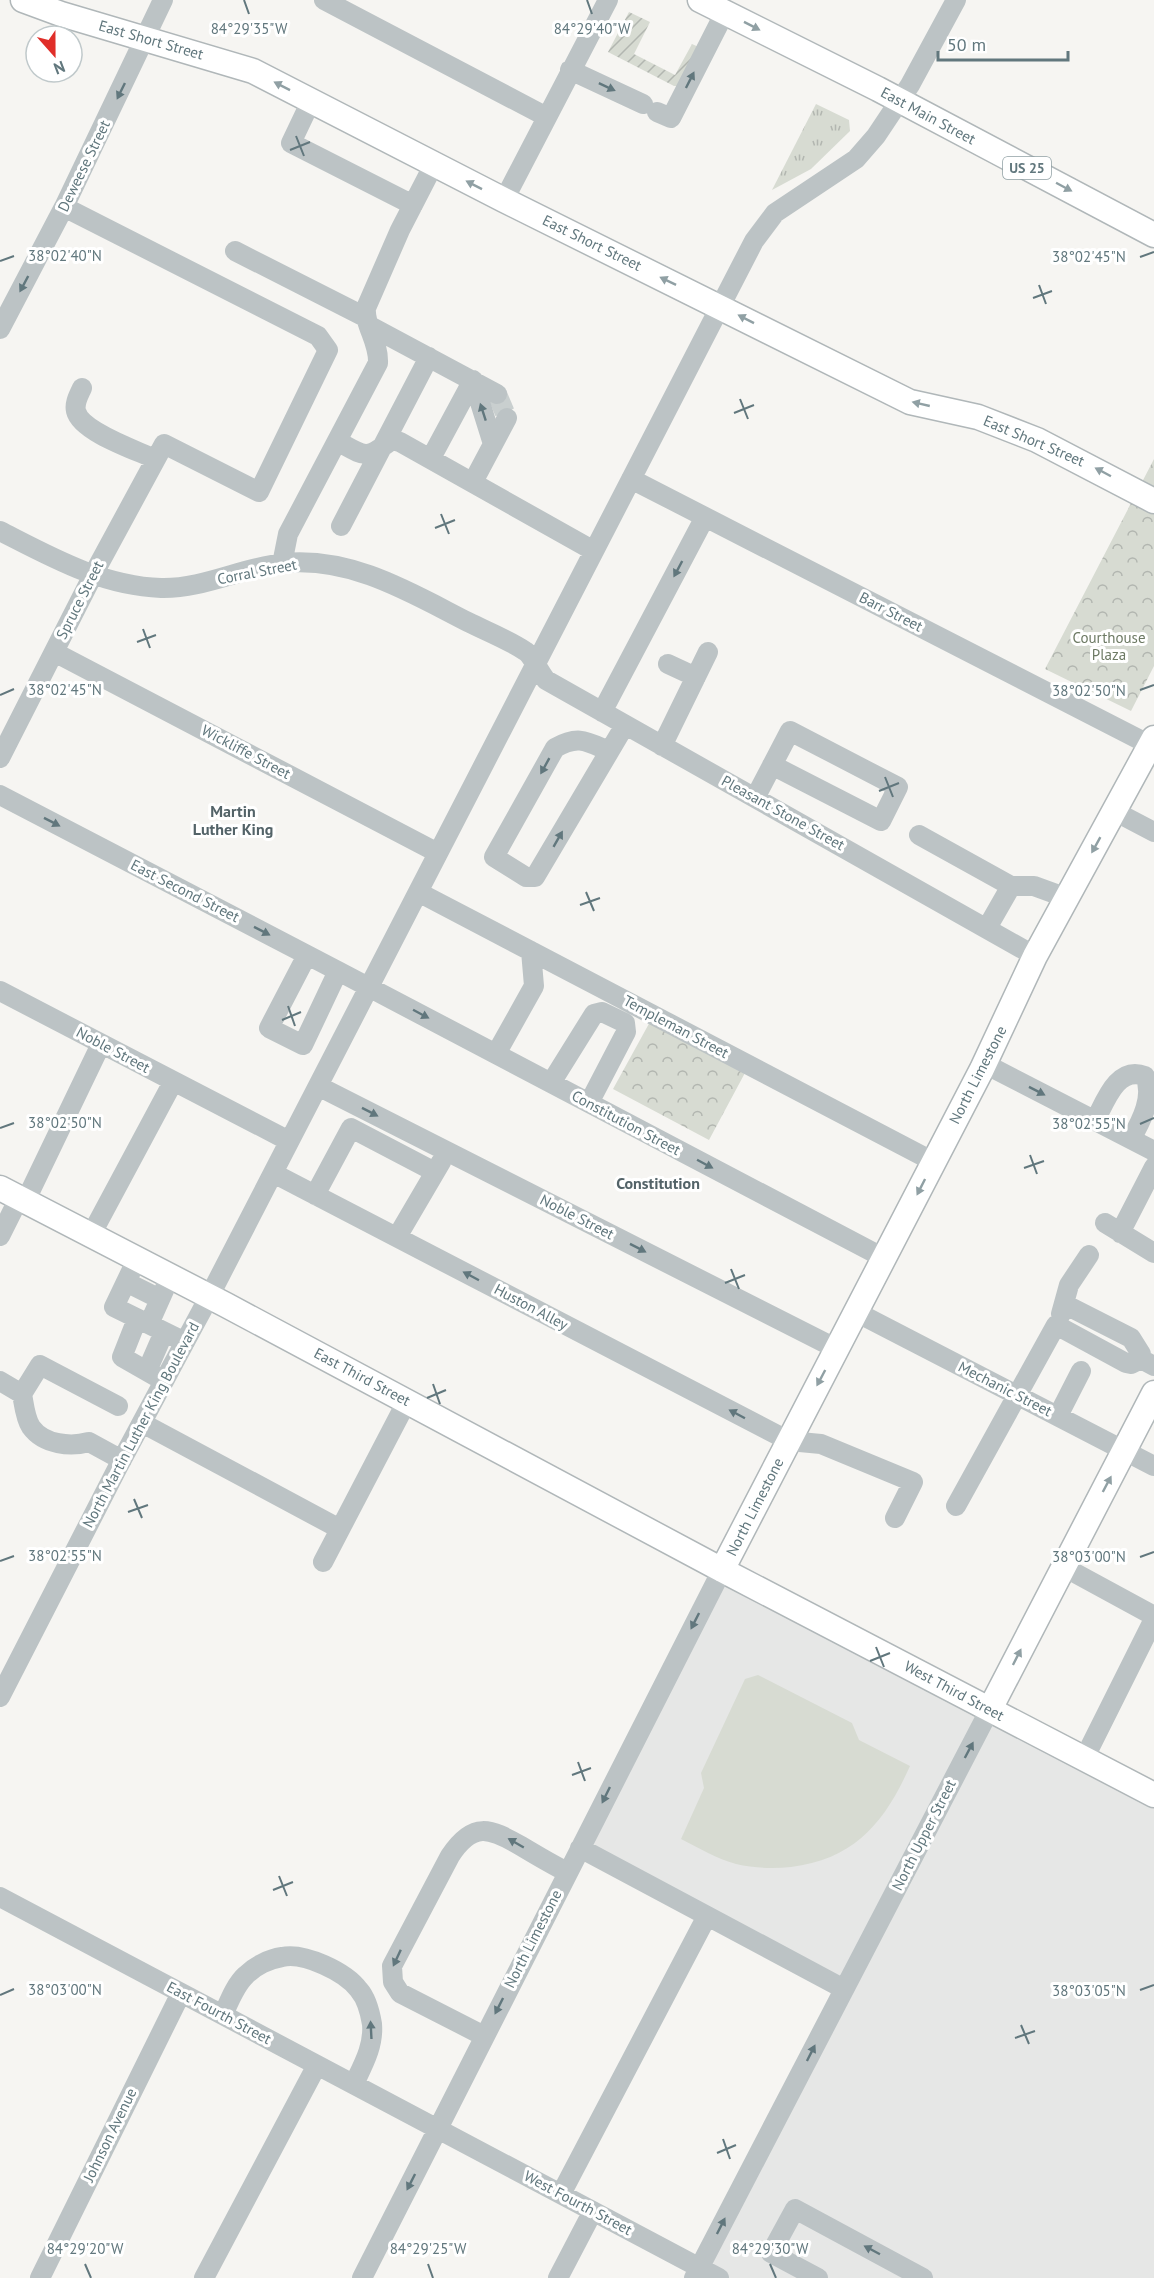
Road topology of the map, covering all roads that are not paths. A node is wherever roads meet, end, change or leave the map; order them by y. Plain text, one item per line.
1 (23, 0) edge
2 (164, 0) edge
3 (324, 0) edge
4 (608, 0) edge
5 (700, 0) edge
6 (956, 0) edge
7 (724, 12) junction
8 (146, 39) junction
9 (570, 69) junction
10 (311, 100) junction
11 (900, 102) junction
12 (545, 116) junction
13 (434, 164) junction
14 (504, 200) junction
15 (412, 205) junction
16 (64, 207) junction
17 (1154, 235) edge
18 (235, 251) dead end
19 (720, 307) junction
20 (367, 322) junction
21 (0, 329) edge
22 (429, 357) junction
23 (472, 380) junction
24 (82, 388) dead end
25 (497, 394) tunnel mouth
26 (507, 417) dead end
27 (337, 441) junction
28 (493, 444) junction
29 (379, 450) junction
30 (159, 451) junction
31 (431, 459) junction
32 (631, 479) junction
33 (473, 482) junction
34 (1154, 501) edge
35 (705, 517) junction
36 (341, 526) dead end
37 (0, 531) edge
38 (594, 551) junction
39 (282, 564) junction
40 (93, 575) junction
41 (54, 652) junction
42 (708, 652) dead end
43 (668, 664) dead end
44 (535, 666) junction
45 (696, 677) junction
46 (602, 712) junction
47 (625, 725) junction
48 (1153, 744) edge
49 (662, 746) junction
50 (609, 751) junction
51 (0, 758) edge
52 (772, 765) junction
53 (0, 795) edge
54 (755, 798) junction
55 (1114, 812) junction
56 (1154, 832) edge
57 (919, 835) dead end
58 (438, 853) junction
59 (1011, 886) junction
60 (418, 892) junction
61 (1067, 898) junction
62 (987, 928) junction
63 (531, 951) junction
64 (307, 955) junction
65 (1035, 956) junction
66 (338, 971) junction
67 (369, 987) junction
68 (0, 991) edge
69 (101, 1044) junction
70 (303, 1046) junction
71 (496, 1054) junction
72 (985, 1064) junction
73 (322, 1078) junction
74 (173, 1082) junction
75 (551, 1083) junction
76 (589, 1103) junction
77 (1095, 1121) junction
78 (1131, 1139) junction
79 (289, 1141) junction
80 (447, 1151) junction
81 (1154, 1151) edge
82 (934, 1162) junction
83 (1154, 1167) edge
84 (435, 1172) junction
85 (273, 1173) junction
86 (315, 1195) junction
87 (15, 1196) edge
88 (0, 1236) edge
89 (91, 1236) junction
90 (397, 1237) junction
91 (1154, 1253) edge
92 (1089, 1255) dead end
93 (884, 1258) junction
94 (137, 1259) junction
95 (126, 1282) junction
96 (165, 1288) junction
97 (1064, 1304) junction
98 (205, 1305) junction
99 (856, 1312) junction
100 (150, 1325) junction
101 (1056, 1325) junction
102 (185, 1342) junction
103 (837, 1349) junction
104 (1148, 1362) edge
105 (147, 1371) junction
106 (1081, 1371) dead end
107 (0, 1381) edge
108 (165, 1381) junction
109 (1154, 1393) edge
110 (22, 1394) junction
111 (1016, 1394) junction
112 (407, 1401) junction
113 (118, 1406) dead end
114 (1058, 1416) junction
115 (142, 1423) junction
116 (789, 1442) junction
117 (1124, 1450) junction
118 (122, 1460) junction
119 (1154, 1466) edge
120 (956, 1506) dead end
121 (895, 1518) dead end
122 (340, 1529) junction
123 (323, 1562) dead end
124 (1064, 1567) junction
125 (722, 1570) junction
126 (1154, 1618) edge
127 (8, 1663) edge
128 (0, 1697) edge
129 (990, 1709) junction
130 (1084, 1759) junction
131 (1154, 1795) edge
132 (580, 1848) junction
133 (567, 1872) junction
134 (0, 1897) edge
135 (707, 1916) junction
136 (844, 1989) junction
137 (181, 1993) junction
138 (223, 2015) junction
139 (484, 2036) junction
140 (317, 2065) junction
141 (354, 2084) junction
142 (437, 2130) junction
143 (561, 2194) junction
144 (593, 2211) junction
145 (697, 2273) edge
146 (40, 2278) edge
147 (204, 2278) edge
148 (362, 2278) edge
149 (558, 2278) edge
150 (719, 2278) edge
151 (818, 2278) edge
152 (923, 2278) edge

1 - 8 main road, East Short Street
2 - 8 street, Deweese Street
3 - 12 street
4 - 9 street
5 - 7 main road, East Main Street / US 25
6 - 11 street, North Martin Luther King Boulevard
9 -> 7 street
7 -> 11 main road, East Main Street / US 25
10 -> 8 main road, East Short Street
8 -> 16 street, Deweese Street
9 - 12 street
10 - 13 main road, East Short Street
10 - 15 street
11 -> 17 main road, East Main Street / US 25
11 - 19 street, North Martin Luther King Boulevard
12 - 14 street
14 -> 13 main road, East Short Street
13 - 15 street
19 -> 14 main road, East Short Street
15 - 20 street
16 -> 21 street, Deweese Street
16 - 30 street
18 - 20 street
19 - 32 street, North Martin Luther King Boulevard
34 -> 19 main road, East Short Street
20 - 22 street
20 - 27 street
22 - 23 street
22 - 29 street
23 - 25 street
28 -> 23 street
23 - 31 street
24 - 30 street
26 - 28 street
27 - 29 street
27 - 39 street
28 - 33 street
29 - 31 street
29 - 36 street
30 - 40 street, Spruce Street
31 - 33 street
32 - 35 street, Barr Street
32 - 38 street, North Martin Luther King Boulevard
33 - 38 street
35 -> 46 street
35 - 48 street, Barr Street
37 - 40 street, Corral Street
38 - 44 street, North Martin Luther King Boulevard
39 - 40 street, Corral Street
39 - 44 street, Corral Street
40 - 41 street, Spruce Street
41 - 51 street, Spruce Street
41 - 58 street, Wickliffe Street
42 - 45 street
43 - 45 street
44 - 46 street, Pleasant Stone Street
44 - 58 street, North Martin Luther King Boulevard
45 - 49 street
46 - 47 street, Pleasant Stone Street
47 - 49 street, Pleasant Stone Street
47 - 50 street
48 - 55 main road, North Limestone
49 - 54 street, Pleasant Stone Street
50 -> 50 street
52 - 52 street
52 - 54 street
53 -> 64 street, East Second Street
54 - 62 street, Pleasant Stone Street
55 - 56 street
55 -> 61 main road, North Limestone
57 - 59 street
58 - 60 street, North Martin Luther King Boulevard
59 - 61 street
59 - 62 street
60 - 63 street, Templeman Street
60 - 67 street, North Martin Luther King Boulevard
61 - 65 main road, North Limestone
62 - 65 street, Pleasant Stone Street
63 - 71 street
63 - 82 street, Templeman Street
64 - 66 street, East Second Street
64 - 70 street, Noble Street
65 - 72 main road, North Limestone
66 - 67 street, East Second Street
66 - 70 street
67 -> 71 street, Constitution Street
67 - 73 street, North Martin Luther King Boulevard
68 - 69 street, Noble Street
69 - 74 street, Noble Street
69 - 87 street
70 - 73 street, Noble Street
71 - 75 street, Constitution Street
72 -> 77 street
72 - 82 main road, North Limestone
73 - 79 street, North Martin Luther King Boulevard
73 -> 80 street, Noble Street
74 - 79 street, Noble Street
74 - 89 street
75 - 76 street, Constitution Street
75 - 76 street
76 -> 93 street, Constitution Street
77 - 78 street
77 - 78 street
78 - 81 street
79 - 85 street, North Martin Luther King Boulevard
80 - 84 street
80 -> 103 street, Noble Street
82 -> 93 main road, North Limestone
83 - 91 street
84 - 86 street
84 - 90 street
85 - 86 street, Huston Alley
85 - 98 street, North Martin Luther King Boulevard
86 - 90 street, Huston Alley
87 - 88 street
87 - 89 main road, East Third Street
89 - 94 main road, East Third Street
116 -> 90 street, Huston Alley
92 - 97 street
93 - 99 main road, North Limestone
94 - 95 street
94 - 96 main road, East Third Street
95 - 96 street
95 - 100 street
96 - 98 main road, East Third Street
96 - 100 street
97 - 101 street
97 - 104 street
98 - 102 street, North Martin Luther King Boulevard
98 - 112 main road, East Third Street
99 - 103 main road, North Limestone
99 - 111 street, Mechanic Street
100 - 102 street
100 - 105 street
100 - 105 street
101 - 104 street
101 - 111 street
102 - 108 street, North Martin Luther King Boulevard
103 -> 116 main road, North Limestone
105 - 108 street
106 - 114 street
107 - 110 street
108 - 115 street, North Martin Luther King Boulevard
109 - 117 main road, North Upper Street
110 - 113 street
110 - 118 street
111 - 114 street, Mechanic Street
111 - 120 street
112 - 122 street
112 - 125 main road, East Third Street
114 - 117 street, Mechanic Street
115 - 118 street, North Martin Luther King Boulevard
115 - 122 street
116 - 121 street
116 - 125 main road, North Limestone
117 - 119 street, Mechanic Street
124 -> 117 main road, North Upper Street
118 - 127 street, North Martin Luther King Boulevard
122 - 123 street
124 - 126 street
129 -> 124 main road, North Upper Street
125 - 129 main road, West Third Street
125 -> 132 street, North Limestone
126 - 130 street
127 - 128 street, North Martin Luther King Boulevard
129 - 130 main road, West Third Street
136 -> 129 street, North Upper Street
130 - 131 main road, West Third Street
132 - 133 street, North Limestone
132 - 135 street
133 -> 139 street, North Limestone
133 -> 139 street
134 - 137 street, East Fourth Street
135 - 136 street
135 - 143 street
145 -> 136 street, North Upper Street
137 - 138 street, East Fourth Street
137 - 146 street, Johnson Avenue
138 - 140 street, East Fourth Street
141 -> 138 street
139 - 142 street, North Limestone
140 - 141 street, East Fourth Street
140 - 147 street
141 - 142 street, East Fourth Street
142 - 143 street, West Fourth Street
142 -> 148 street, North Limestone
143 - 144 street, West Fourth Street
144 - 145 street, West Fourth Street
144 - 149 street
145 - 150 street, West Fourth Street
152 -> 151 street

